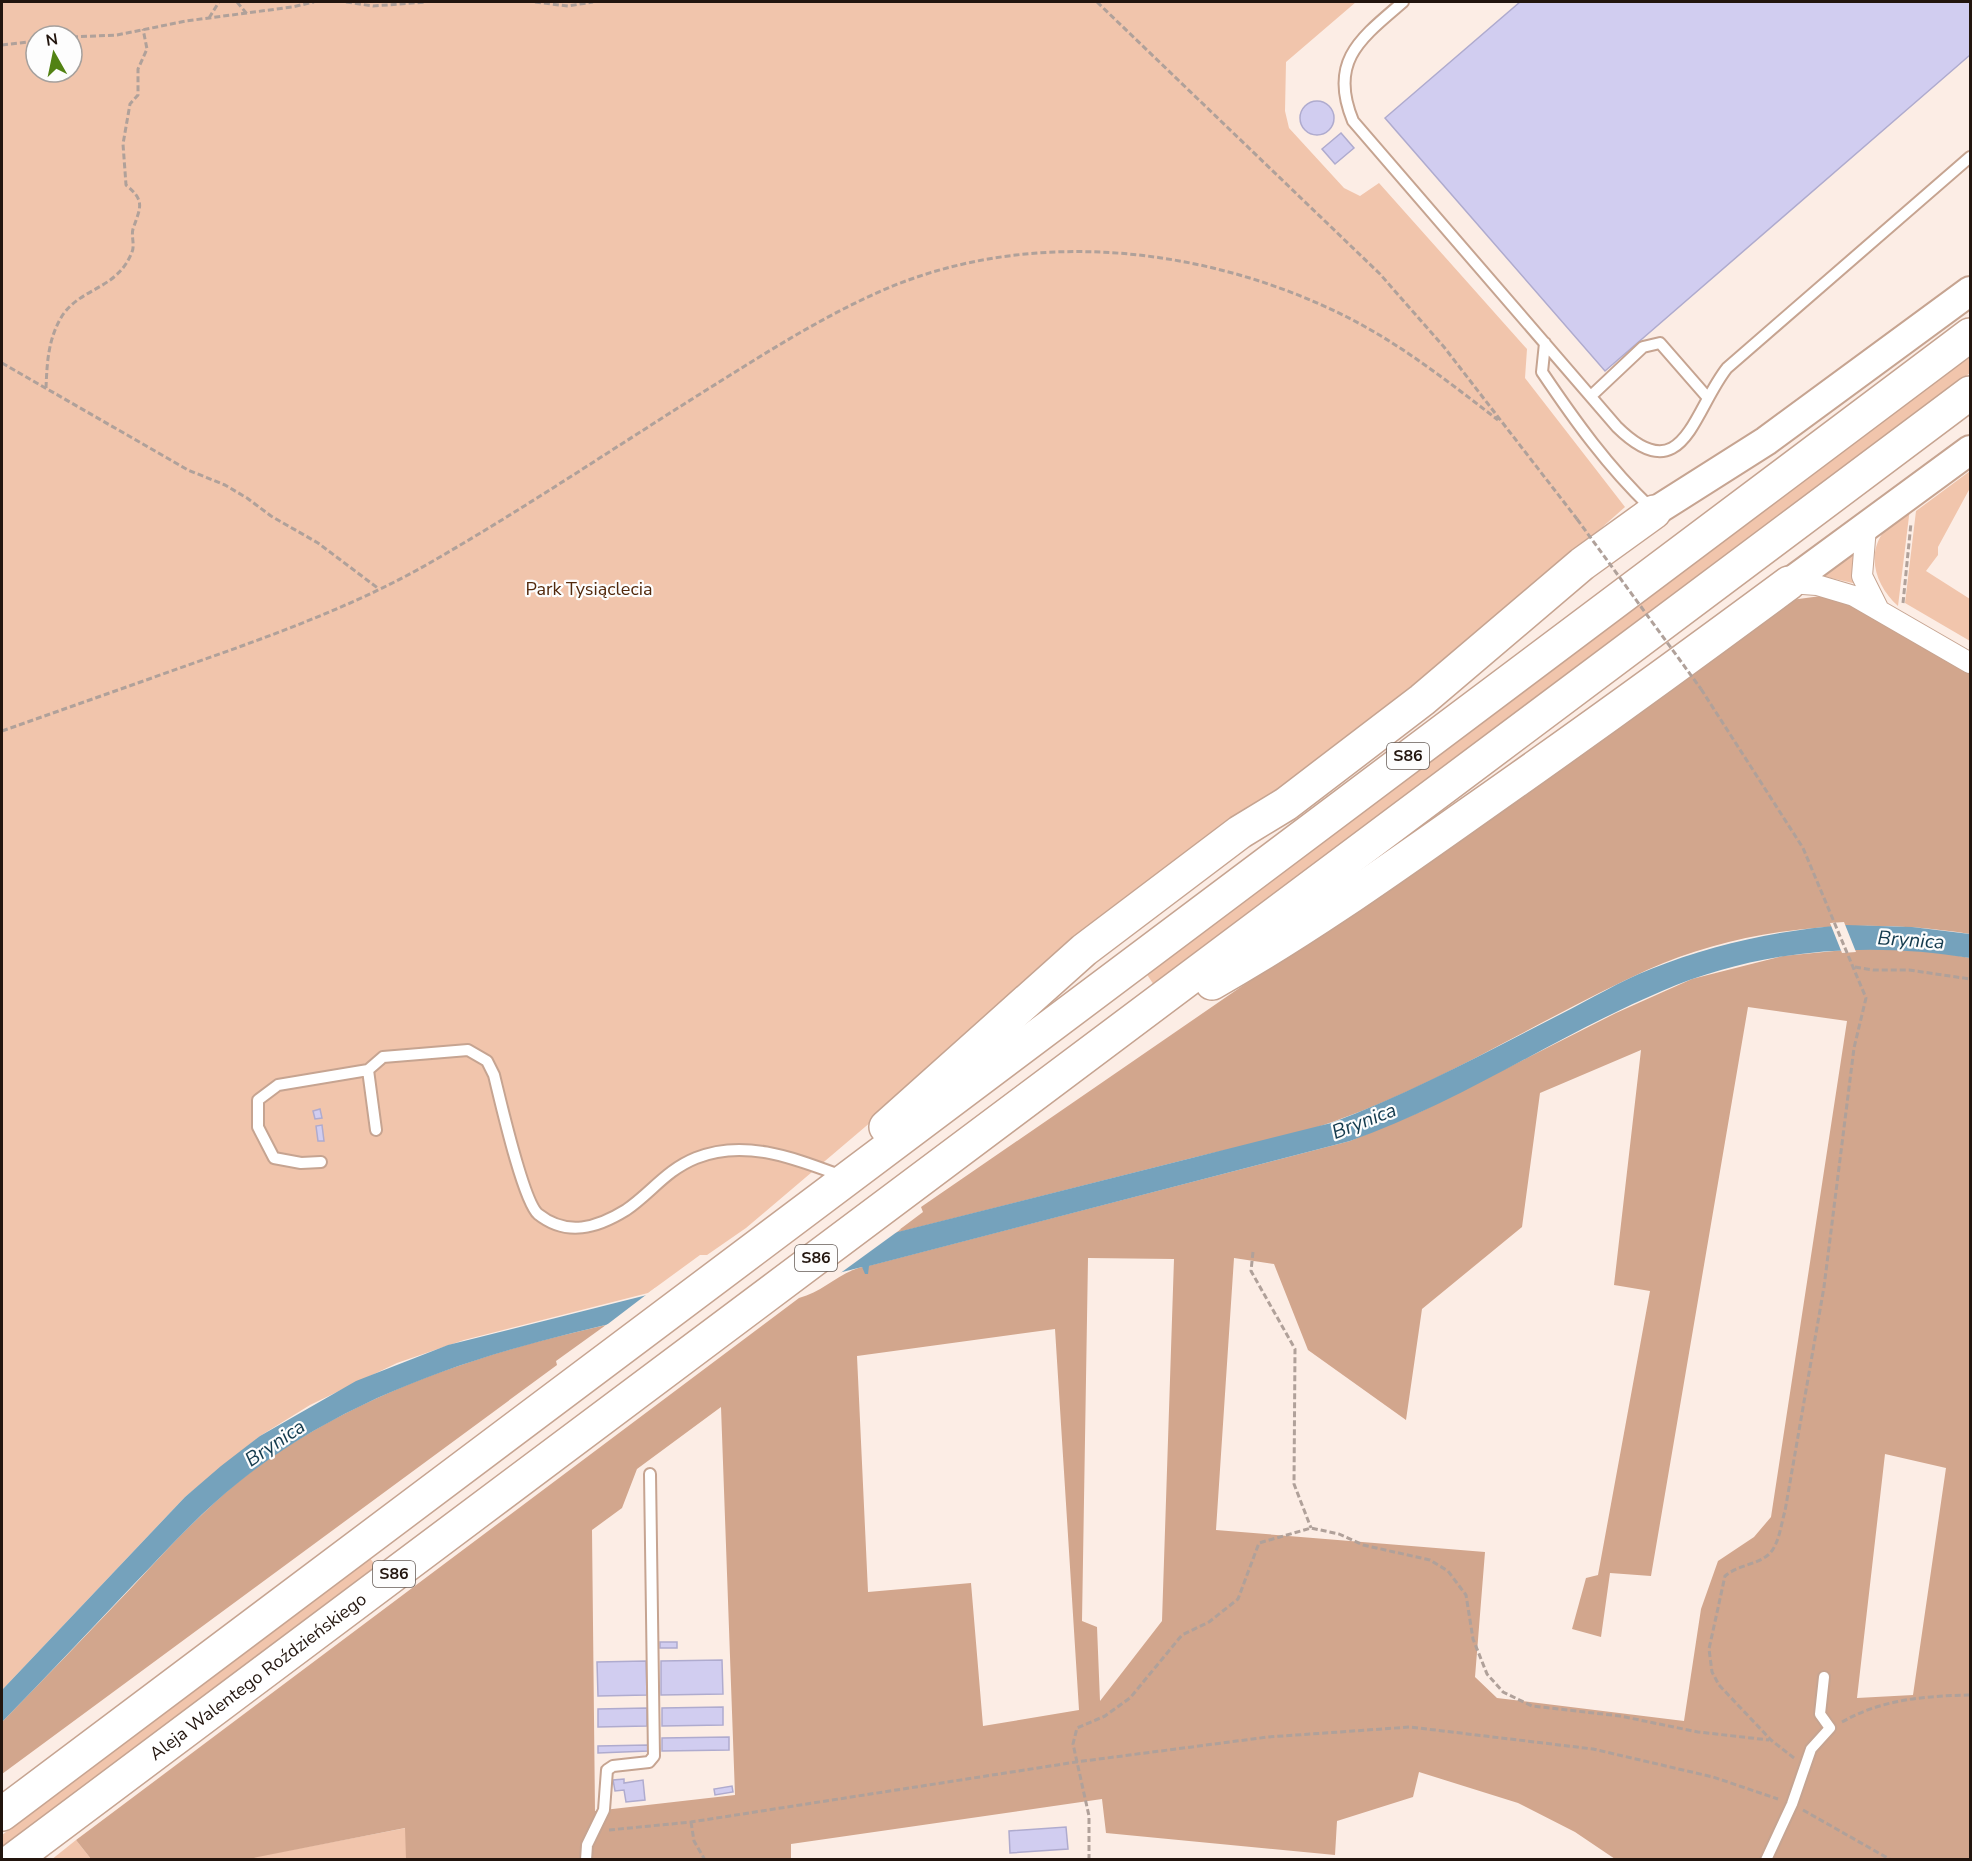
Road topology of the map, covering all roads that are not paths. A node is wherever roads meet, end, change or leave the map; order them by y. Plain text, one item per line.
1 (1402, 2) edge
2 (1971, 157) edge
3 (1971, 291) edge
4 (1971, 335) edge
5 (1545, 343) junction
6 (1971, 393) edge
7 (1591, 396) junction
8 (1708, 398) junction
9 (1971, 450) edge
10 (1654, 512) junction
11 (1866, 527) junction
12 (1789, 583) junction
13 (1879, 610) junction
14 (1971, 663) edge
15 (1098, 1047) junction
16 (368, 1070) junction
17 (376, 1130) dead end
18 (321, 1162) dead end
19 (848, 1179) junction
20 (650, 1474) dead end
21 (1824, 1677) dead end
22 (2, 1814) edge
23 (14, 1860) edge
24 (586, 1860) edge
25 (1766, 1860) edge

1 - 5 lane
2 - 8 lane
3 - 10 main road
4 - 19 highway, S86
5 - 7 lane
5 - 10 lane
6 - 15 highway, S86
7 - 8 lane
7 - 8 lane
9 - 11 main road
10 - 19 highway
11 - 12 main road
11 - 13 street
12 - 13 street
12 - 15 highway
13 - 14 street
15 - 23 highway, Aleja Walentego Roździeńskiego / S86
16 - 17 lane
16 - 18 lane
16 - 19 lane
19 - 22 highway, S86
20 - 24 lane
21 - 25 lane

